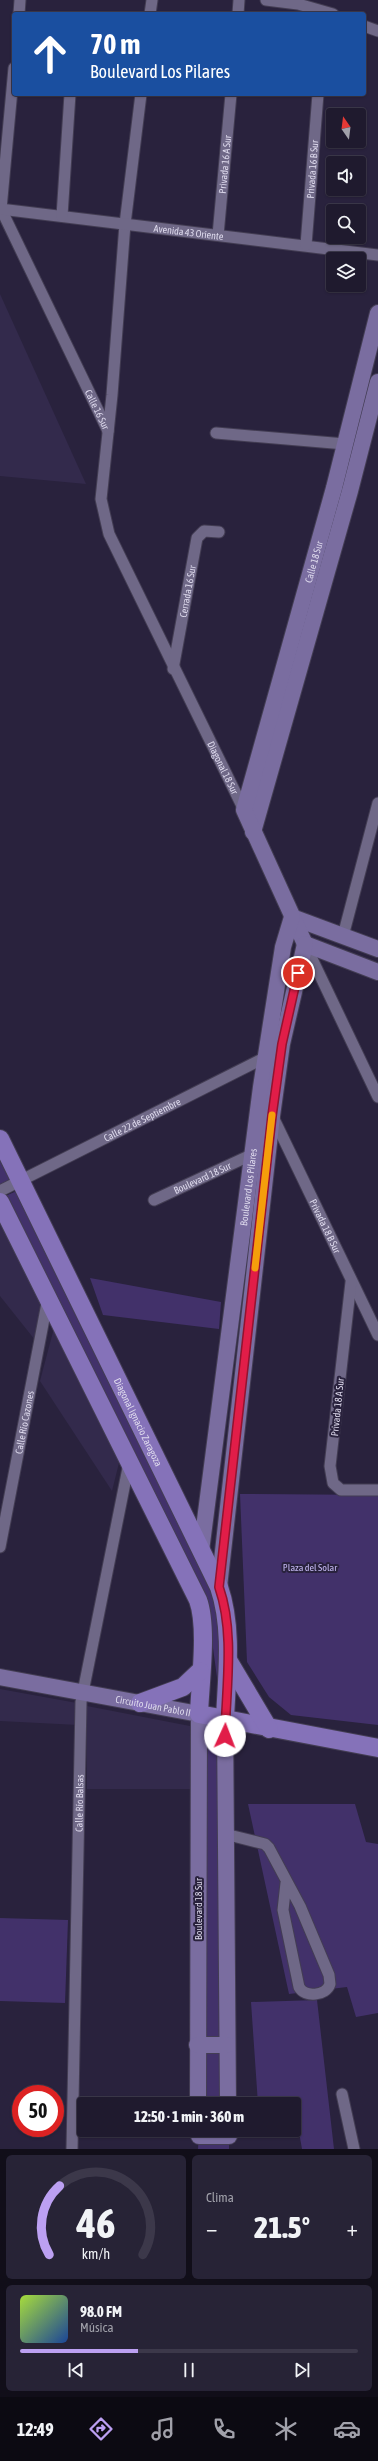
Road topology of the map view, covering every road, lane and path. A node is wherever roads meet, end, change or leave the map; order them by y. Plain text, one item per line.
1 (20, 0) edge
2 (152, 0) edge
3 (239, 0) edge
4 (266, 0) edge
5 (19, 12) edge
6 (150, 12) edge
7 (238, 12) edge
8 (325, 12) edge
9 (366, 27) edge
10 (378, 31) edge
11 (12, 88) edge
12 (70, 96) edge
13 (141, 96) edge
14 (231, 96) edge
15 (318, 96) edge
16 (0, 209) edge
17 (62, 216) junction
18 (126, 224) junction
19 (218, 234) junction
20 (306, 245) junction
21 (378, 255) edge
22 (378, 313) edge
23 (378, 382) edge
24 (370, 397) edge
25 (108, 431) junction
26 (216, 433) dead end
27 (345, 444) junction
28 (334, 488) junction
29 (350, 491) junction
30 (219, 532) dead end
31 (173, 669) junction
32 (378, 803) edge
33 (244, 810) junction
34 (253, 832) junction
35 (292, 917) junction
36 (343, 936) junction
37 (305, 944) junction
38 (378, 949) edge
39 (378, 972) edge
40 (282, 1044) junction
41 (266, 1059) junction
42 (378, 1097) edge
43 (272, 1116) junction
44 (0, 1139) edge
45 (251, 1155) junction
46 (20, 1180) junction
47 (0, 1191) edge
48 (154, 1200) dead end
49 (0, 1202) edge
50 (351, 1282) junction
51 (48, 1298) junction
52 (378, 1335) edge
53 (130, 1462) junction
54 (378, 1490) edge
55 (0, 1547) edge
56 (201, 1551) junction
57 (219, 1587) junction
58 (228, 1660) junction
59 (200, 1670) junction
60 (0, 1677) edge
61 (83, 1693) junction
62 (140, 1703) junction
63 (199, 1714) junction
64 (225, 1718) junction
65 (269, 1729) junction
66 (378, 1748) edge
67 (225, 1834) junction
68 (286, 1883) junction
69 (198, 2044) junction
70 (227, 2045) junction
71 (342, 2094) dead end
72 (198, 2097) edge
73 (228, 2097) edge
74 (198, 2138) edge
75 (229, 2138) edge
76 (72, 2149) edge
77 (354, 2149) edge

1 - 5 street
2 - 6 street
3 - 7 street
4 - 8 street
9 - 10 street
11 - 16 street
12 - 17 street
13 - 18 street, Calle 16 Sur
14 - 19 street, Privada 16 A Sur
15 - 20 street, Privada 16 B Sur
16 - 17 street, Avenida 43 Oriente
16 - 25 street, Calle 16 Sur
17 - 18 street, Avenida 43 Oriente
18 - 19 street, Avenida 43 Oriente
18 - 25 street, Calle 16 Sur
19 - 20 street, Avenida 43 Oriente
20 - 21 street, Avenida 43 Oriente
22 - 24 street, Calle 18 Sur
23 - 24 street, Calle 18 Sur
24 - 27 street, Calle 18 Sur
24 - 29 street, Calle 18 Sur
25 - 31 street, Diagonal 18 Sur
26 - 27 street
27 - 28 street, Calle 18 Sur
28 - 29 street
28 - 33 street, Calle 18 Sur
29 - 34 street, Calle 18 Sur
30 - 31 street, Cerrada 16 Sur
31 - 33 street, Diagonal 18 Sur
32 - 36 street
33 - 34 street, Diagonal 18 Sur
34 - 35 street, Diagonal 18 Sur
35 - 36 street
35 - 37 street, Diagonal 18 Sur
35 - 41 street, Boulevard Los Pilares
36 - 38 street
37 - 39 street
37 - 40 street, Boulevard Los Pilares
37 - 42 street, Diagonal 18 Sur
40 - 41 street, Calle 22 de Septiembre
40 - 43 street, Boulevard Los Pilares
41 - 45 street, Boulevard Los Pilares
41 - 46 street, Calle 22 de Septiembre
43 - 50 street, Privada 18 B Sur
43 - 57 street, Boulevard Los Pilares
44 - 46 main road, Diagonal Ignacio Zaragoza
45 - 48 street, Boulevard 18 Sur
45 - 56 street, Boulevard Los Pilares
46 - 47 street, Calle 22 de Septiembre
46 - 56 main road, Diagonal Ignacio Zaragoza
49 - 51 main road
50 - 52 street, Privada 18 B Sur
50 - 54 street, Privada 18 A Sur
51 - 53 main road
51 - 55 street, Calle Río Cazones
53 - 59 main road
53 - 61 street, Calle Río Balsas
56 - 57 main road, Diagonal Ignacio Zaragoza
57 - 58 main road, Diagonal Ignacio Zaragoza
58 - 64 main road, Diagonal Ignacio Zaragoza
58 - 65 main road
59 - 62 main road
59 - 63 main road
60 - 61 street, Circuito Juan Pablo II
61 - 62 street, Circuito Juan Pablo II
61 - 76 street, Calle Río Balsas
62 - 63 street, Circuito Juan Pablo II
63 - 64 main road, Circuito Juan Pablo II
63 - 69 street, Boulevard 18 Sur
64 - 65 main road, Circuito Juan Pablo II
64 - 67 street
65 - 66 main road, Circuito Juan Pablo II
67 - 68 street
67 - 70 street
68 - 68 street
69 - 70 street
69 - 72 street, Boulevard 18 Sur
70 - 73 street
71 - 77 street
74 - 75 street

